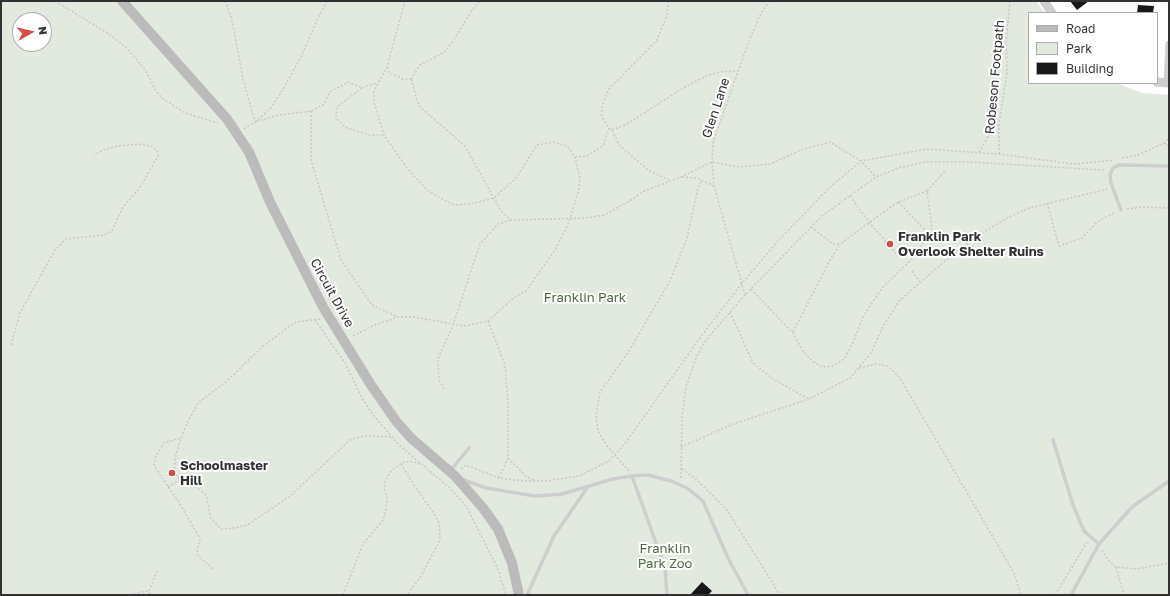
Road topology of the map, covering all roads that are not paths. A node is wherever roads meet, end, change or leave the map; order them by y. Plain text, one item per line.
1 (122, 1) edge
2 (1044, 1) edge
3 (1051, 12) edge
4 (1169, 44) edge
5 (1158, 82) edge
6 (1168, 83) edge
7 (1169, 166) edge
8 (1121, 210) road end
9 (1053, 440) dead end
10 (469, 448) dead end
11 (632, 476) junction
12 (451, 477) junction
13 (1169, 481) edge
14 (587, 488) junction
15 (1099, 544) junction
16 (520, 595) edge
17 (527, 595) edge
18 (667, 595) edge
19 (748, 595) edge
20 (1071, 595) edge

1 - 12 main road, Circuit Drive
2 - 3 street
4 - 6 street
5 - 6 street
7 - 8 lane
9 - 15 lane
10 - 12 lane
11 - 14 lane
11 - 18 lane
11 - 19 lane
12 - 14 lane
12 - 16 main road, Circuit Drive
13 - 15 lane
14 - 17 lane
15 - 20 lane

